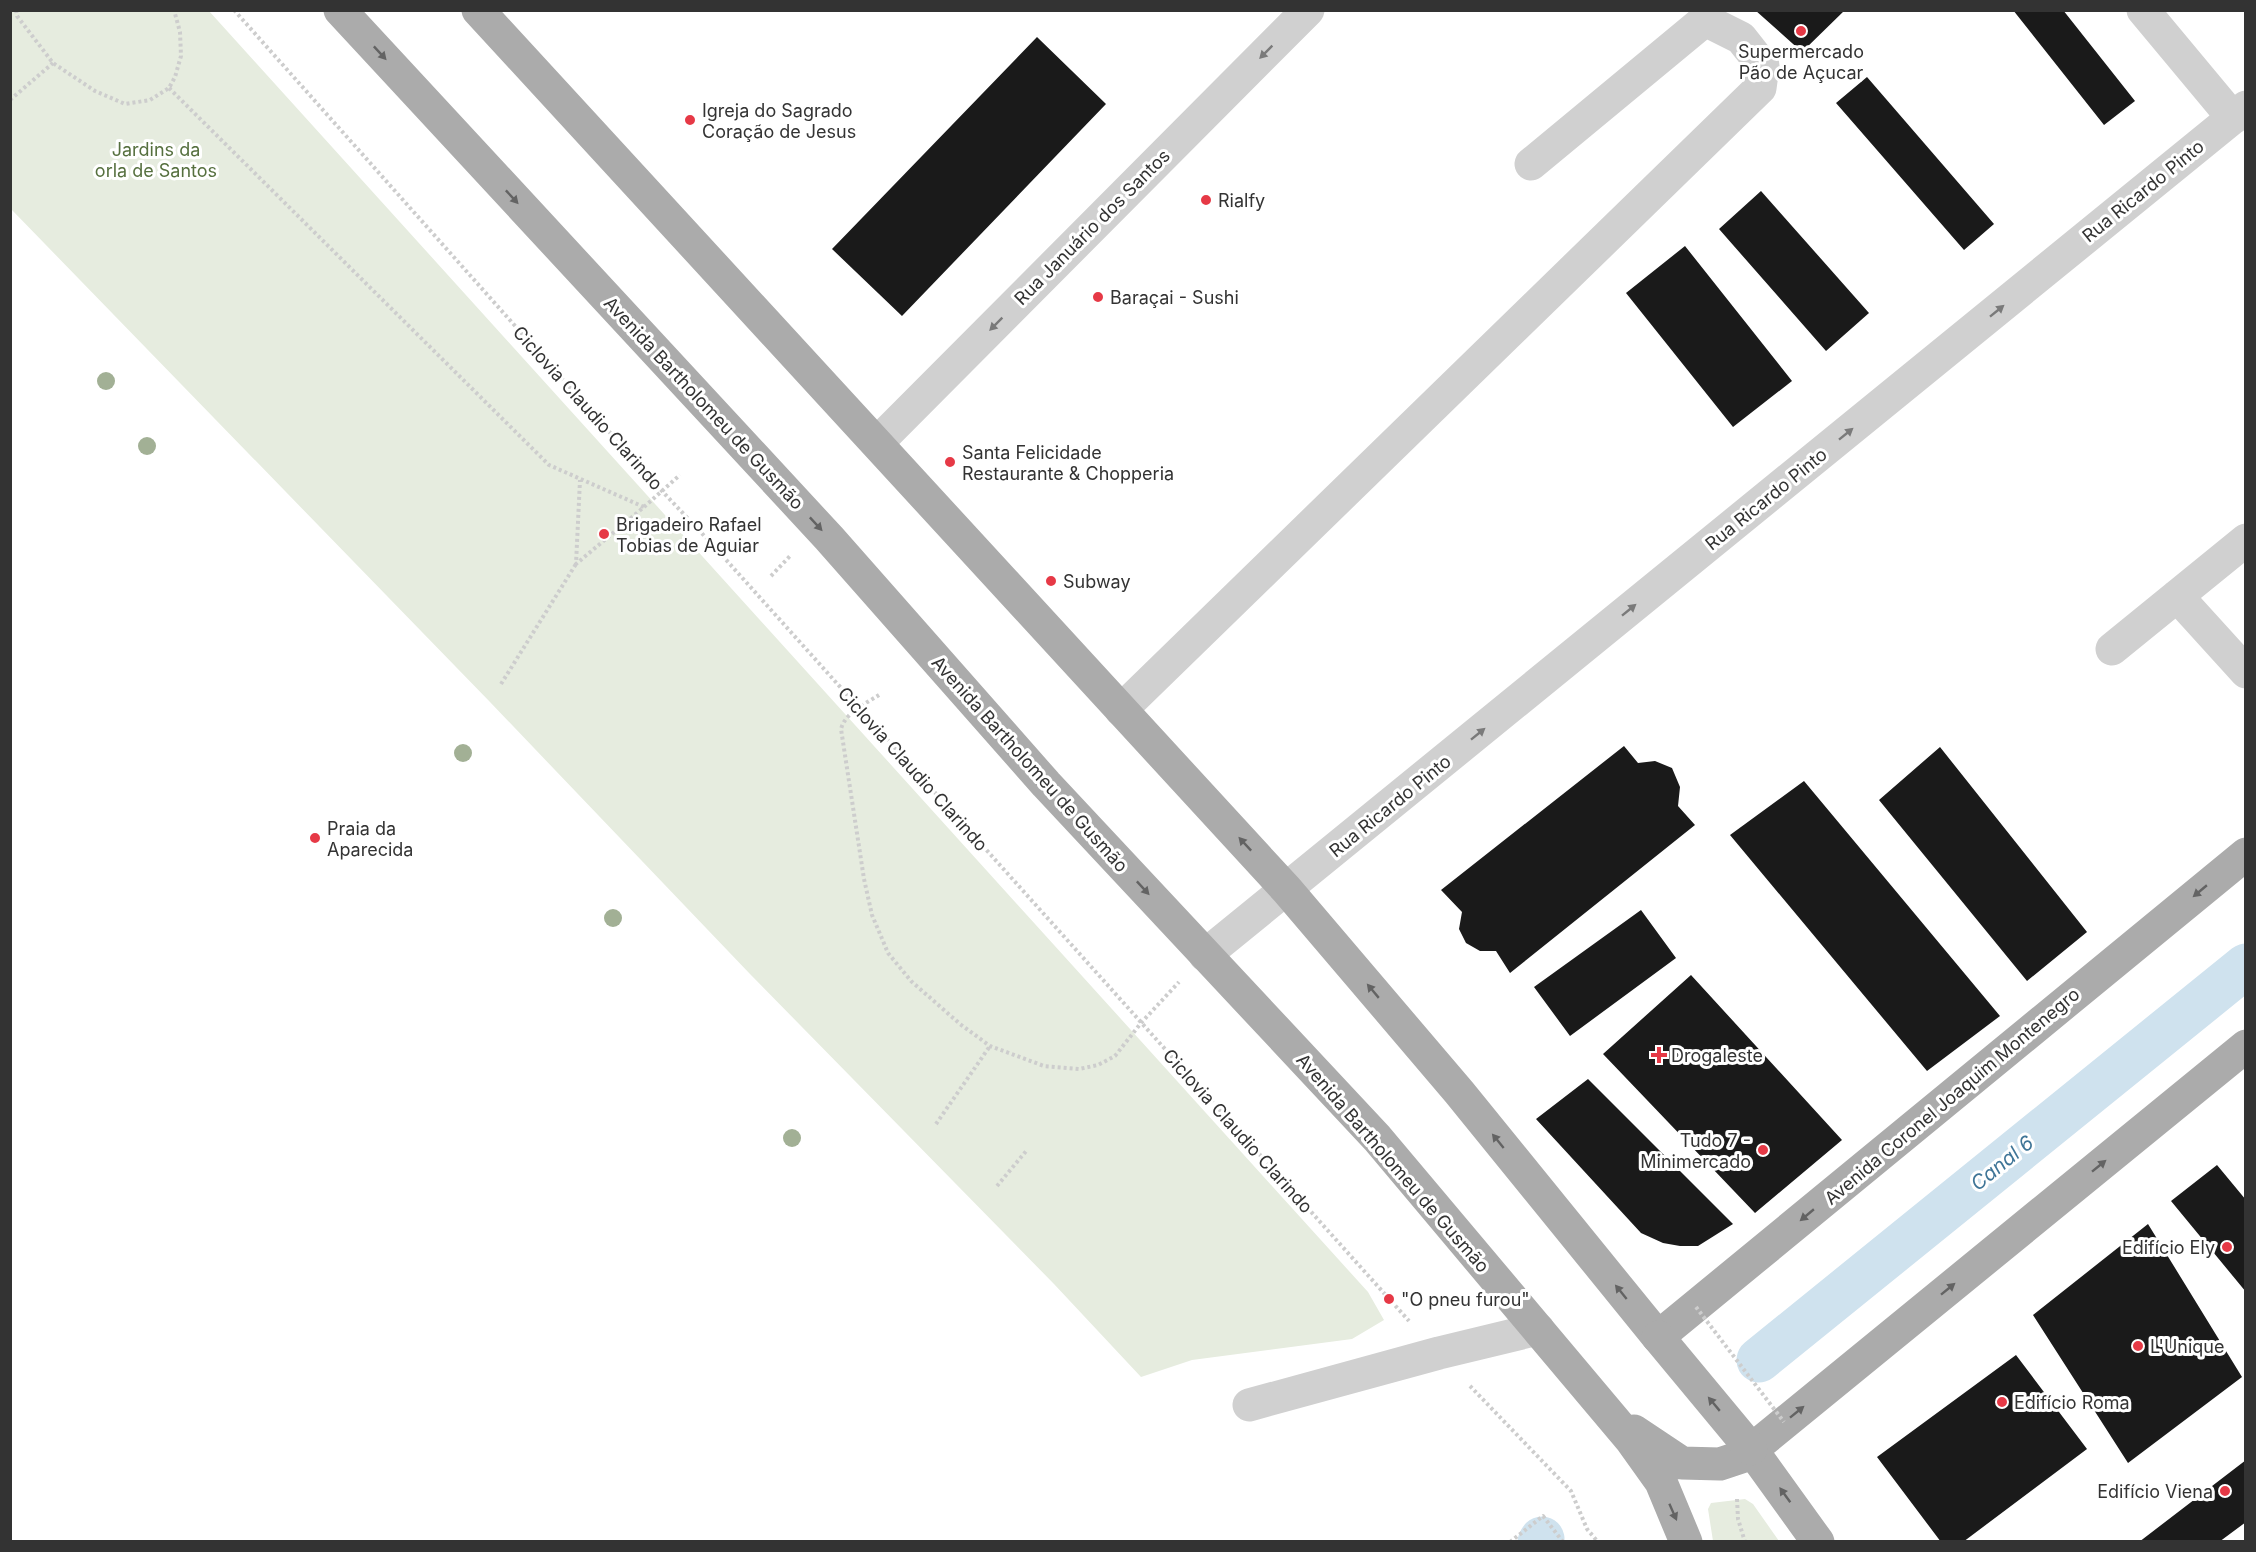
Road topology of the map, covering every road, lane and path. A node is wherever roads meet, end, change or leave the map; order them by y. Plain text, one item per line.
1 (16, 10) edge
2 (174, 10) edge
3 (234, 10) edge
4 (340, 10) edge
5 (478, 10) edge
6 (1308, 10) edge
7 (2143, 10) edge
8 (53, 63) junction
9 (169, 88) junction
10 (10, 100) edge
11 (2239, 113) edge
12 (1531, 164) dead end
13 (877, 443) junction
14 (680, 475) dead end
15 (580, 480) junction
16 (662, 491) junction
17 (644, 507) junction
18 (2246, 540) edge
19 (576, 564) junction
20 (2177, 596) junction
21 (2112, 649) dead end
22 (2246, 672) edge
23 (501, 684) dead end
24 (879, 695) dead end
25 (860, 708) junction
26 (1121, 710) junction
27 (2246, 854) edge
28 (1287, 890) junction
29 (1205, 956) junction
30 (1141, 1023) junction
31 (990, 1046) junction
32 (2246, 1046) edge
33 (936, 1124) dead end
34 (1027, 1150) dead end
35 (997, 1186) dead end
36 (1695, 1307) junction
37 (1538, 1329) junction
38 (1658, 1337) junction
39 (1439, 1353) junction
40 (1249, 1405) dead end
41 (1784, 1422) junction
42 (1751, 1449) junction
43 (1671, 1472) junction
44 (1510, 1542) edge
45 (1563, 1542) edge
46 (1598, 1542) edge
47 (1686, 1542) edge
48 (1818, 1542) edge

1 - 8 path
2 - 9 path
3 - 16 path, Ciclovia Claudio Clarindo
4 -> 29 main road, Avenida Bartholomeu de Gusmão
5 - 13 main road
6 -> 13 street, Rua Januário dos Santos
7 - 11 street
8 - 9 path
8 - 10 path
9 - 15 path
28 -> 11 street, Rua Ricardo Pinto
12 - 26 street
13 - 26 main road
14 - 16 path
15 - 17 path
15 - 19 path
16 - 17 path
16 - 25 path, Ciclovia Claudio Clarindo
17 - 19 path
18 - 20 street
19 - 23 path
20 - 21 street
20 - 22 street
24 - 25 path
25 - 30 path, Ciclovia Claudio Clarindo
25 - 31 path
28 -> 26 main road
27 -> 36 main road, Avenida Coronel Joaquim Montenegro
28 - 29 street, Rua Ricardo Pinto
38 -> 28 main road
29 - 30 path
29 - 37 main road, Avenida Bartholomeu de Gusmão
30 - 31 path
30 - 39 path, Ciclovia Claudio Clarindo
31 - 33 path
41 -> 32 main road
34 - 35 path
36 - 38 main road, Avenida Coronel Joaquim Montenegro
36 - 41 path, bridge
37 - 39 street
37 - 43 main road, Avenida Bartholomeu de Gusmão
42 -> 38 main road, bridge
39 - 40 street
39 - 46 path, Ciclovia Claudio Clarindo
41 - 42 main road
42 - 43 main road
48 -> 42 main road
43 -> 47 main road
44 - 45 path

